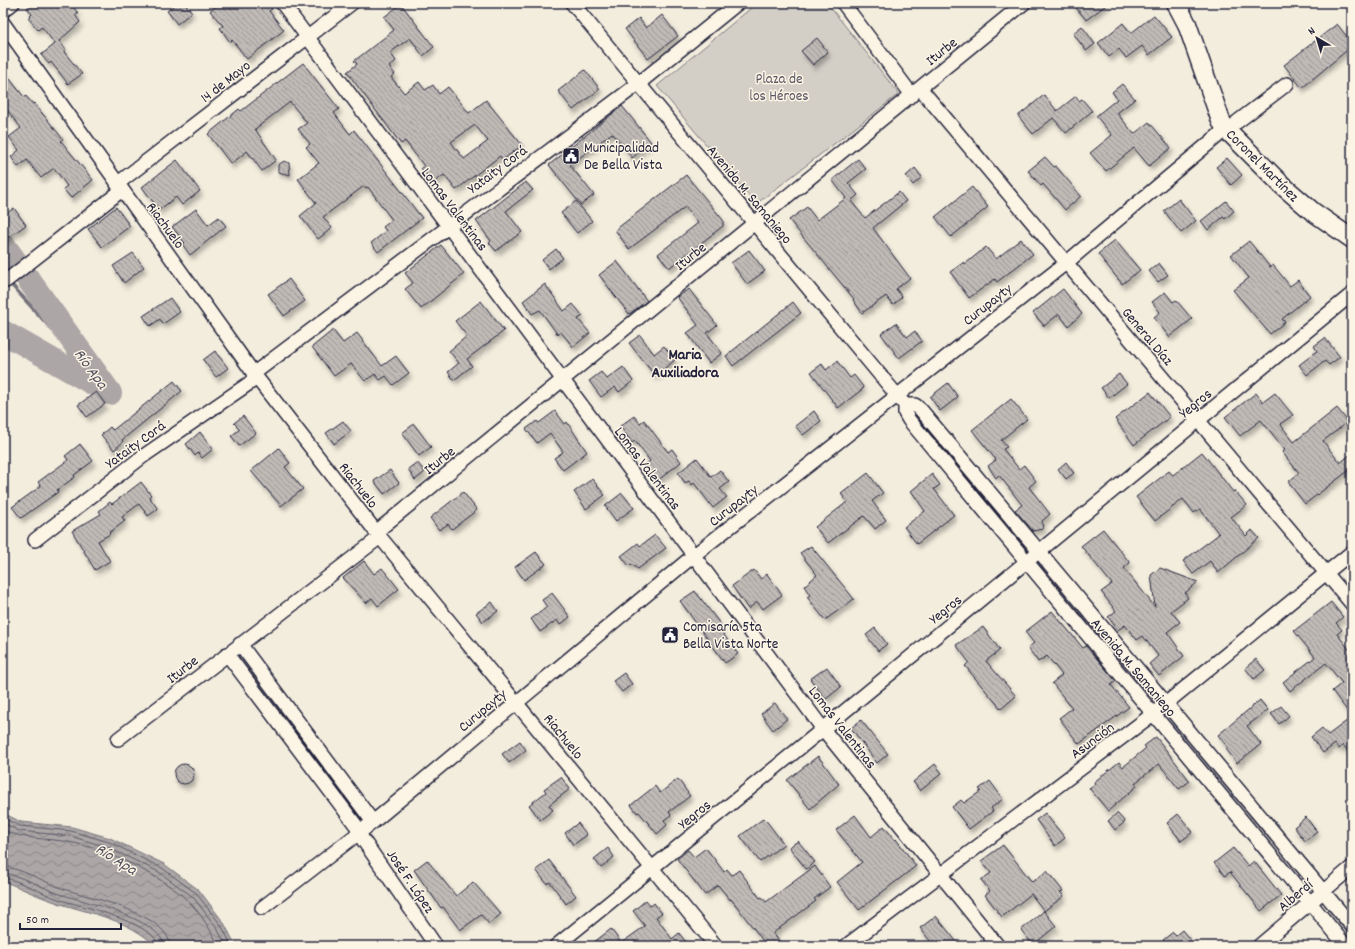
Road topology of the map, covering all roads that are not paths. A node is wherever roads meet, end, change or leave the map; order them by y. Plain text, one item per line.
1 (13, 3) edge
2 (282, 3) edge
3 (352, 3) edge
4 (572, 3) edge
5 (738, 3) edge
6 (843, 3) edge
7 (1024, 3) edge
8 (1176, 3) edge
9 (3, 11) edge
10 (3, 24) edge
11 (307, 38) junction
12 (638, 84) junction
13 (1287, 84) dead end
14 (916, 92) junction
15 (1232, 125) junction
16 (120, 187) junction
17 (755, 224) junction
18 (447, 226) junction
19 (1352, 239) edge
20 (1066, 263) junction
21 (6, 281) dead end
22 (1352, 294) edge
23 (255, 376) junction
24 (562, 380) junction
25 (901, 401) junction
26 (1198, 422) junction
27 (378, 535) junction
28 (35, 540) dead end
29 (1039, 551) junction
30 (1352, 552) edge
31 (694, 556) junction
32 (1026, 562) junction
33 (1327, 573) junction
34 (1352, 604) edge
35 (240, 644) junction
36 (227, 654) junction
37 (516, 703) junction
38 (1167, 703) junction
39 (1153, 714) junction
40 (823, 729) junction
41 (118, 739) dead end
42 (373, 822) junction
43 (360, 833) junction
44 (1352, 867) edge
45 (652, 869) junction
46 (940, 874) junction
47 (1324, 892) junction
48 (1310, 903) junction
49 (262, 908) dead end
50 (1352, 926) edge
51 (436, 946) edge
52 (556, 946) edge
53 (716, 946) edge
54 (846, 946) edge
55 (998, 946) edge
56 (1259, 946) edge
57 (1346, 946) edge

1 - 9 street
2 - 11 street, Lomas Valentinas
3 - 11 street, 14 de Mayo
4 - 12 street, Avenida M. Samaniego
5 - 12 street, Yataity Corá
6 - 14 street, General Díaz
7 - 14 street, Iturbe
8 - 15 street, Coronel Martínez
10 - 16 street, Riachuelo
11 - 16 street, 14 de Mayo
11 - 18 street, Lomas Valentinas
12 - 17 street, Avenida M. Samaniego
12 - 18 street, Yataity Corá
13 - 15 street, Curupayty
14 - 17 street, Iturbe
14 - 20 street, General Díaz
15 - 19 street, Coronel Martínez
15 - 20 street, Curupayty
16 - 21 street, 14 de Mayo
16 - 23 street, Riachuelo
17 - 24 street, Iturbe
17 - 25 street, Avenida M. Samaniego
18 - 23 street, Yataity Corá
18 - 24 street, Lomas Valentinas
20 - 25 street, Curupayty
20 - 26 street, General Díaz
22 - 26 street, Yegros
23 - 27 street, Riachuelo
23 - 28 street, Yataity Corá
24 - 27 street, Iturbe
24 - 31 street, Lomas Valentinas
25 - 29 street, Avenida M. Samaniego
25 - 31 street, Curupayty
25 - 32 street, Avenida M. Samaniego
26 - 29 street, Yegros
26 - 33 street, General Díaz
27 - 35 street, Iturbe
27 - 37 street, Riachuelo
29 - 32 street, Yegros
29 - 38 street, Avenida M. Samaniego
30 - 33 street, Asunción
31 - 37 street, Curupayty
31 - 40 street, Lomas Valentinas
32 - 39 street, Avenida M. Samaniego
32 - 40 street, Yegros
33 - 34 street, General Díaz
33 - 38 street, Asunción
35 - 36 street, Iturbe
35 - 42 street
36 - 41 street, Iturbe
36 - 43 street, José F. López
37 - 42 street, Curupayty
37 - 45 street, Riachuelo
38 - 39 street, Asunción
38 - 47 street, Avenida M. Samaniego
39 - 46 street, Asunción
39 - 48 street, Avenida M. Samaniego
40 - 45 street, Yegros
40 - 46 street, Lomas Valentinas
42 - 43 street, Curupayty
43 - 49 street, Curupayty
43 - 51 street, José F. López
44 - 47 street, Alberdí
45 - 52 street, Yegros
45 - 53 street, Riachuelo
46 - 54 street, Asunción
46 - 55 street, Lomas Valentinas
47 - 48 street, Alberdí
47 - 50 street, Avenida M. Samaniego
48 - 56 street, Alberdí
48 - 57 street, Avenida M. Samaniego

